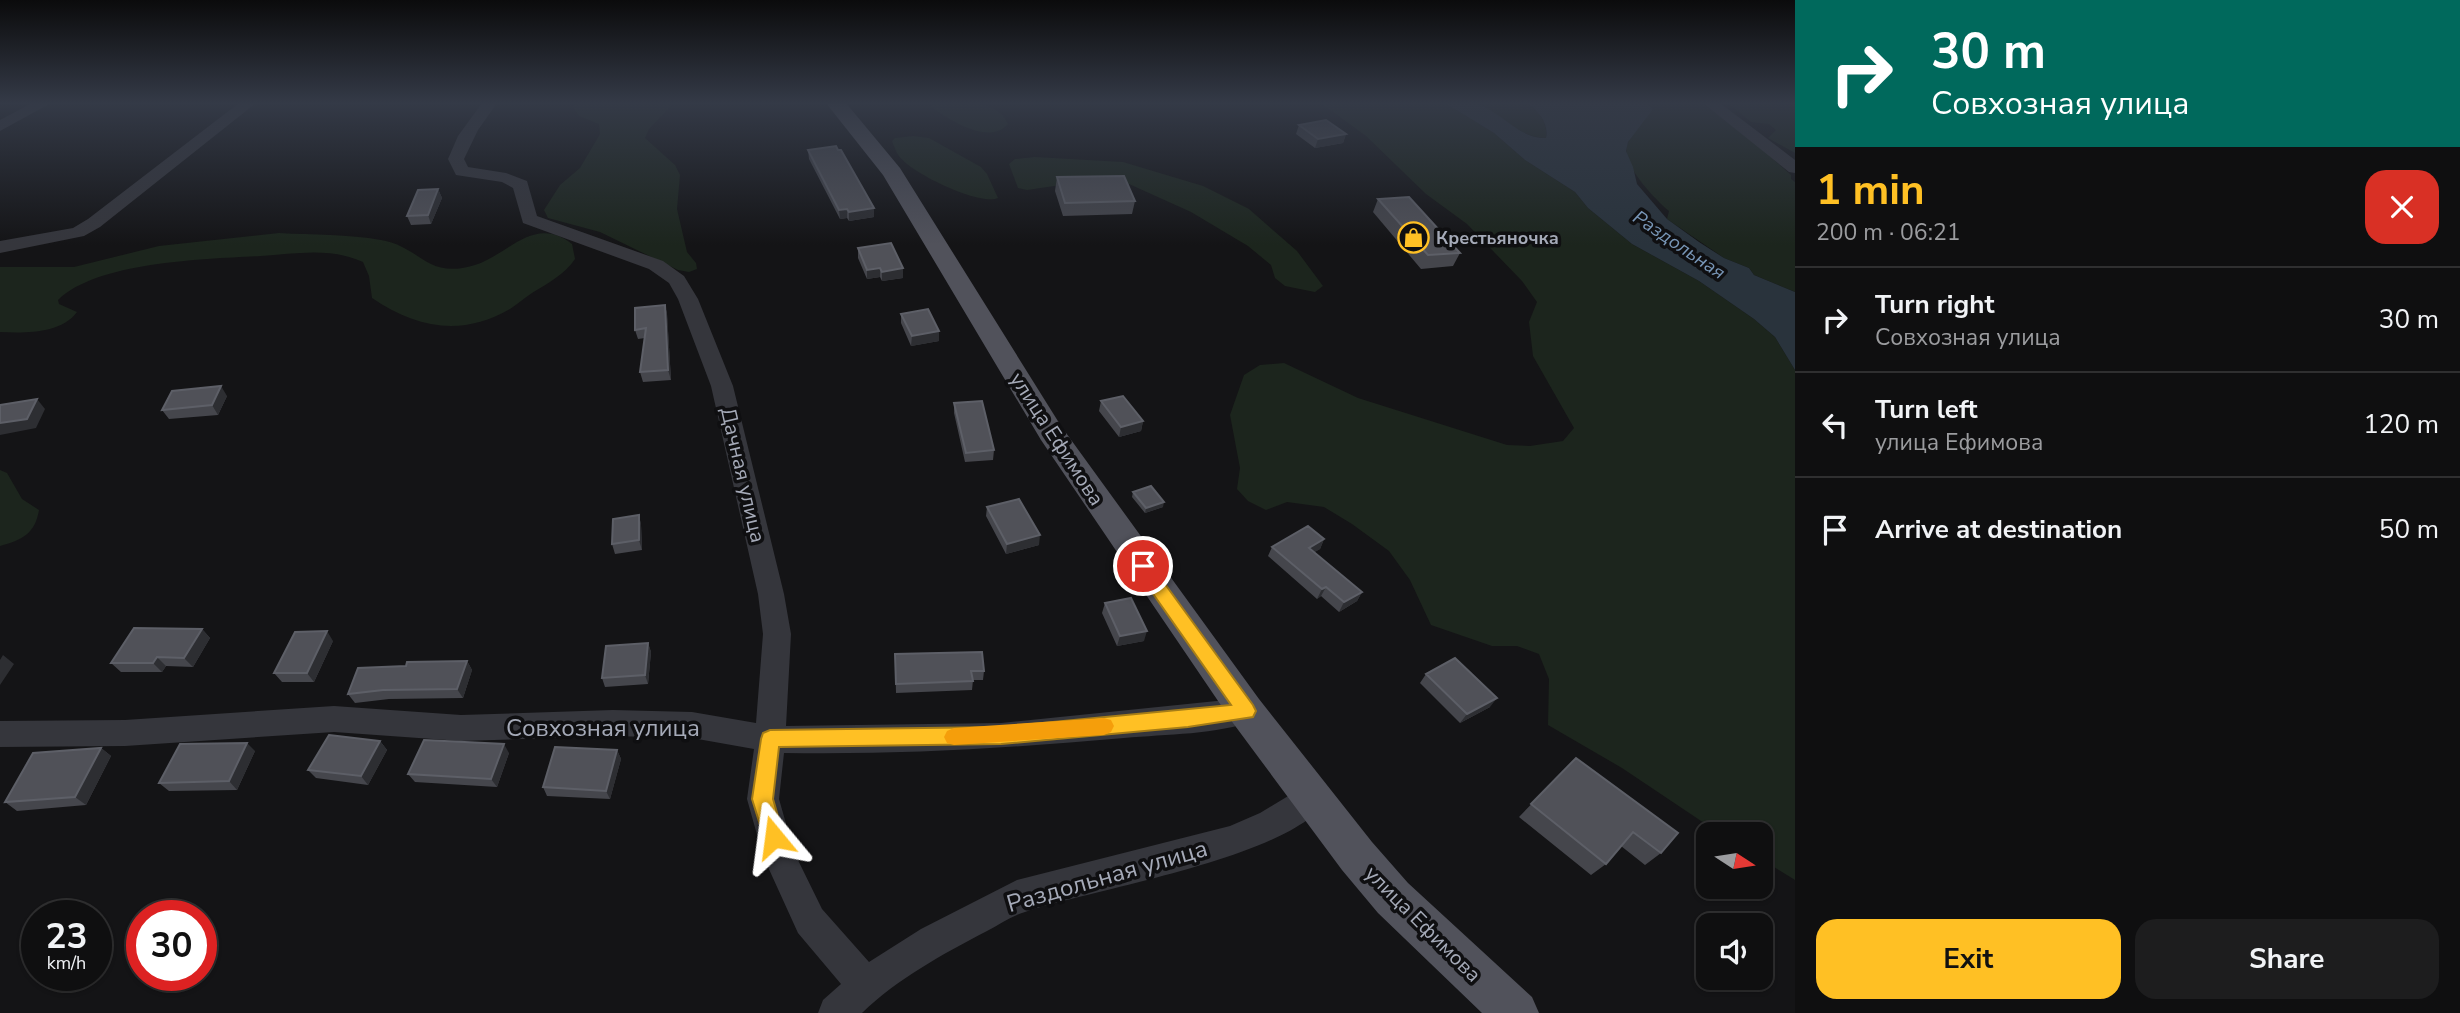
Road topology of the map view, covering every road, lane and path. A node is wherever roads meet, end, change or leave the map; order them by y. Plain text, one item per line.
1 (188, 150) edge
2 (459, 150) edge
3 (873, 150) edge
4 (1773, 150) edge
5 (1795, 167) edge
6 (0, 247) edge
7 (1246, 711) junction
8 (0, 734) edge
9 (770, 739) junction
10 (1314, 796) junction
11 (865, 985) junction
12 (836, 1013) edge
13 (1516, 1013) edge

1 - 6 street
2 - 9 street, Дачная улица
3 - 7 main road, улица Ефимова
4 - 5 street
7 - 9 street, Совхозная улица
7 - 10 main road, улица Ефимова
8 - 9 street, Совхозная улица
9 - 11 street, Дачная улица
10 - 11 street, Раздольная улица
10 - 13 main road, улица Ефимова
11 - 12 street, Раздольная улица

